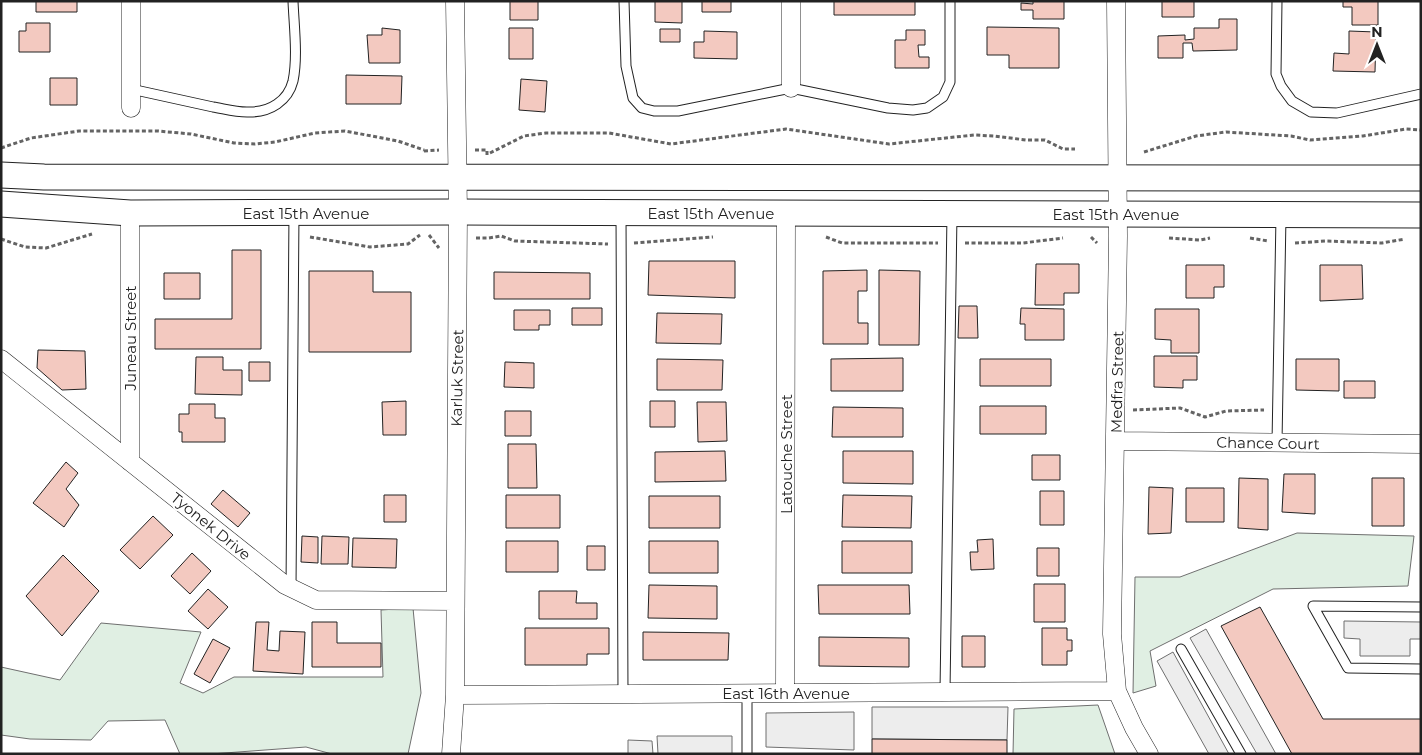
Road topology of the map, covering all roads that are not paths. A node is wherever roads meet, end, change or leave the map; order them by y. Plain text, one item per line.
1 (131, 1) edge
2 (294, 1) edge
3 (455, 1) edge
4 (624, 1) edge
5 (792, 1) edge
6 (950, 1) edge
7 (1116, 1) edge
8 (1277, 1) edge
9 (791, 88) junction
10 (131, 89) junction
11 (1421, 94) edge
12 (131, 108) dead end
13 (1, 175) edge
14 (457, 176) junction
15 (1118, 178) junction
16 (1421, 178) edge
17 (1, 204) edge
18 (458, 212) junction
19 (130, 213) junction
20 (294, 213) junction
21 (621, 213) junction
22 (1118, 213) junction
23 (786, 214) junction
24 (952, 214) junction
25 (1281, 214) junction
26 (1421, 215) edge
27 (1, 358) edge
28 (1116, 442) junction
29 (1277, 443) junction
30 (1421, 444) edge
31 (130, 462) junction
32 (291, 588) junction
33 (455, 601) junction
34 (1421, 607) edge
35 (1181, 649) dead end
36 (1421, 669) edge
37 (945, 692) junction
38 (1117, 692) junction
39 (623, 694) junction
40 (747, 694) junction
41 (785, 694) junction
42 (454, 696) junction
43 (451, 754) edge
44 (748, 754) edge
45 (1149, 754) edge
46 (1241, 754) edge

1 - 10 street
2 - 10 lane
3 - 14 street, Karluk Street
4 - 9 lane
5 - 9 street
6 - 9 lane
7 - 15 street, Medfra Street
8 - 11 lane
10 - 12 street
13 - 14 main road
14 - 15 main road
14 - 18 street, Karluk Street
15 - 16 main road
15 - 22 street, Medfra Street
17 - 19 main road, East 15th Avenue
18 - 20 main road, East 15th Avenue
18 - 21 main road, East 15th Avenue
18 - 33 street, Karluk Street
19 - 20 main road, East 15th Avenue
19 - 31 street, Juneau Street
20 - 32 lane
21 - 23 main road, East 15th Avenue
21 - 39 lane
22 - 24 main road, East 15th Avenue
22 - 25 main road, East 15th Avenue
22 - 28 street, Medfra Street
23 - 24 main road, East 15th Avenue
23 - 41 street, Latouche Street
24 - 37 lane
25 - 26 main road, East 15th Avenue
25 - 29 lane
27 - 31 street, Tyonek Drive
28 - 29 street, Chance Court
28 - 38 street, Medfra Street
29 - 30 street, Chance Court
31 - 32 street, Tyonek Drive
32 - 33 street, Tyonek Drive
33 - 42 street, Karluk Street
34 - 36 lane
35 - 46 lane
37 - 38 street, East 16th Avenue
37 - 41 street, East 16th Avenue
38 - 45 street, Medfra Street
39 - 40 street, East 16th Avenue
39 - 42 street, East 16th Avenue
40 - 41 street, East 16th Avenue
40 - 44 lane
42 - 43 street, Karluk Street

